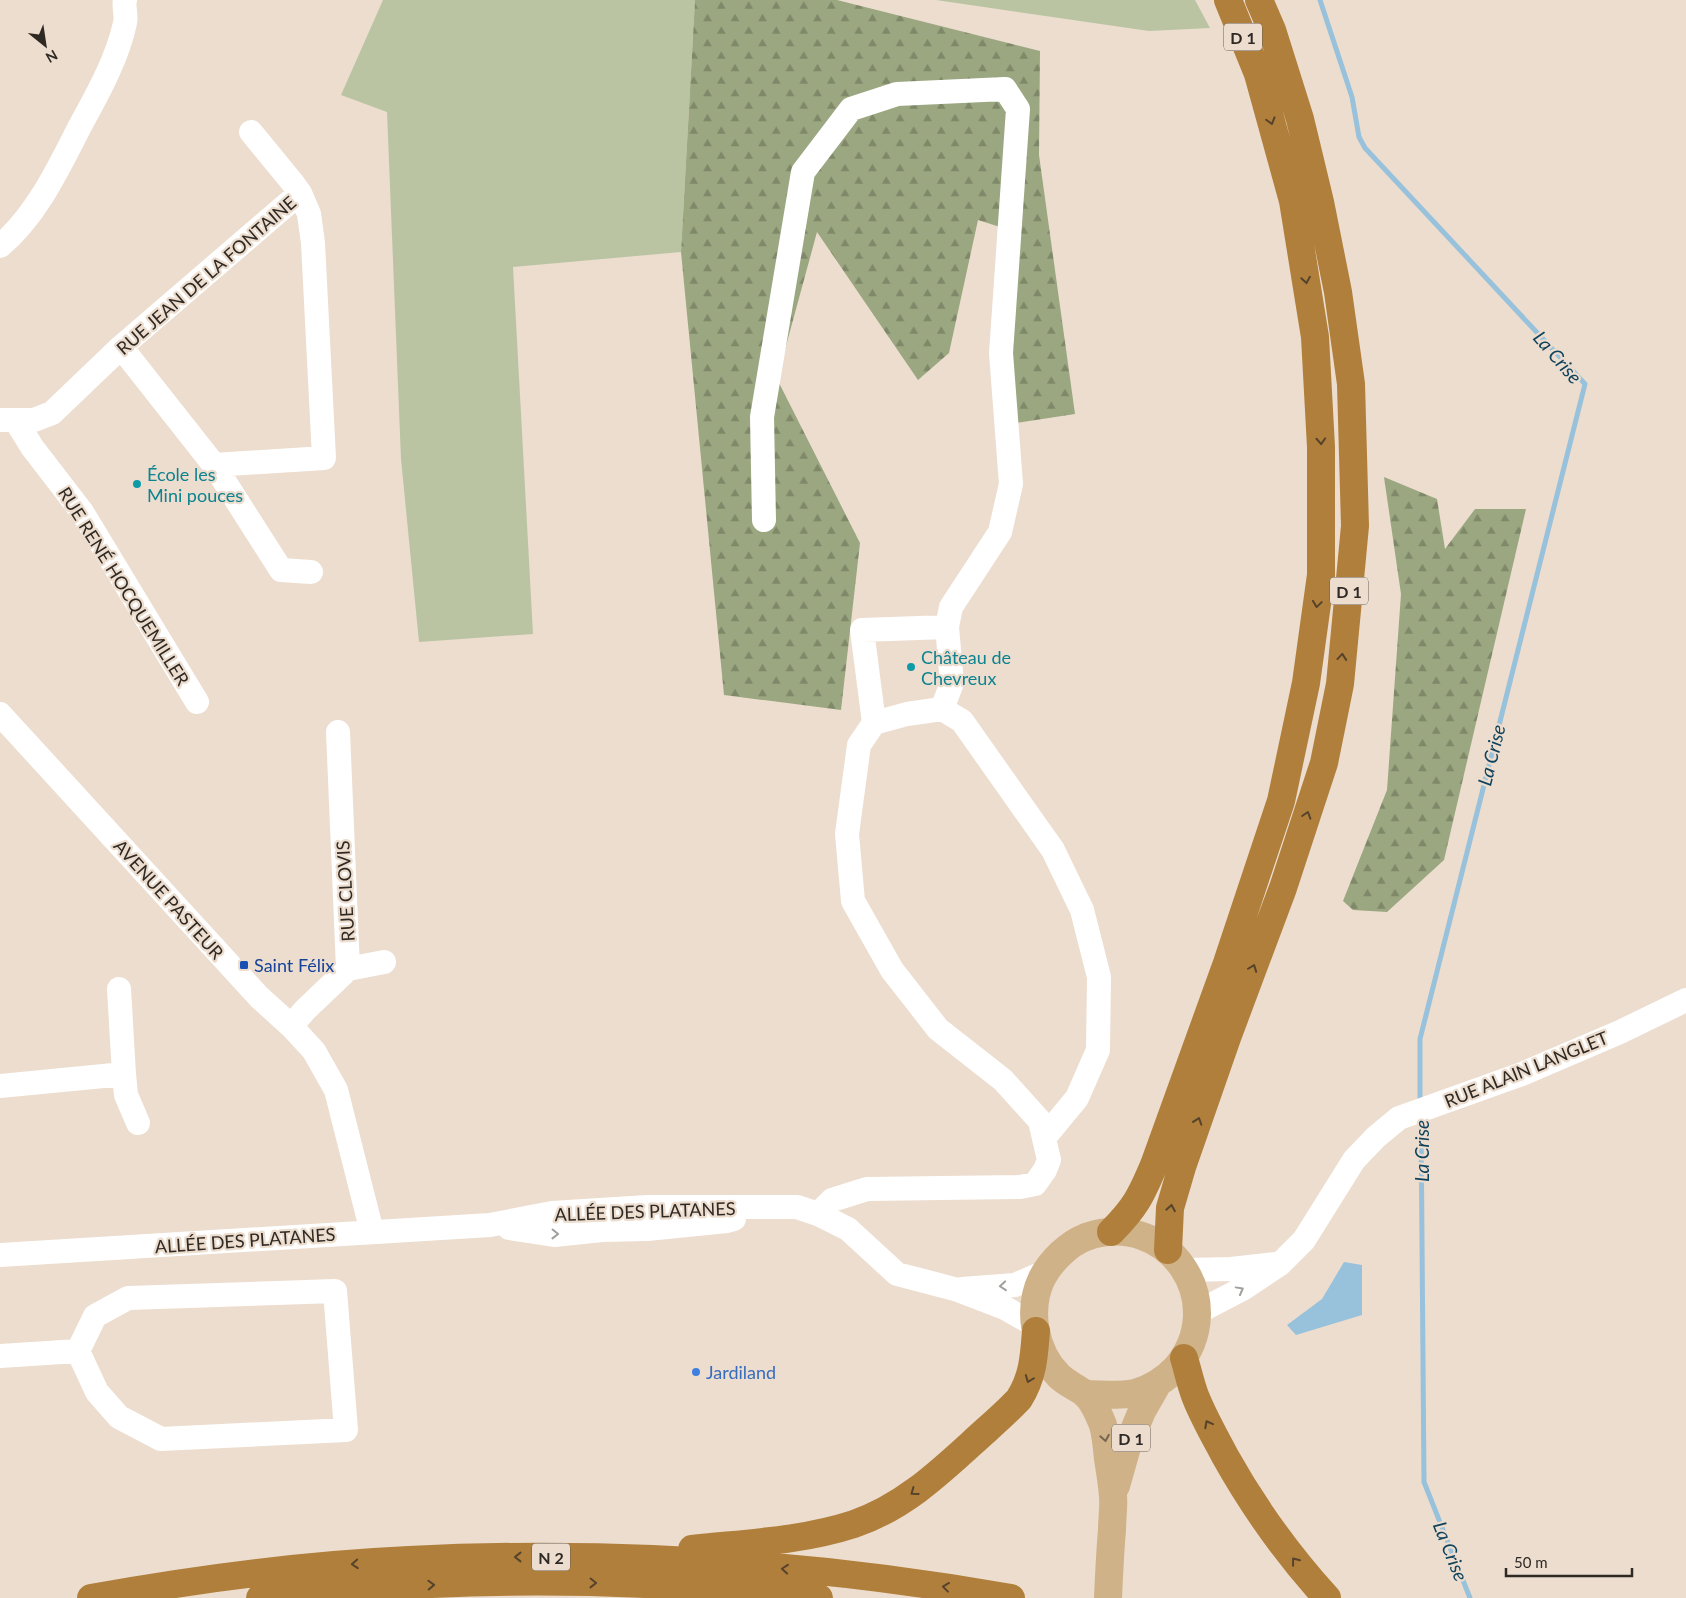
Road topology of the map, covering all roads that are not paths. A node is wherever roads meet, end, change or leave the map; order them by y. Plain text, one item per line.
1 (125, 0) edge
2 (1228, 0) edge
3 (1259, 0) edge
4 (251, 132) dead end
5 (300, 193) junction
6 (0, 246) edge
7 (121, 347) junction
8 (8, 420) edge
9 (214, 465) junction
10 (764, 520) dead end
11 (310, 572) dead end
12 (947, 626) junction
13 (197, 702) dead end
14 (942, 709) junction
15 (0, 714) edge
16 (874, 723) junction
17 (338, 732) dead end
18 (384, 962) dead end
19 (348, 969) junction
20 (120, 988) dead end
21 (1686, 1000) edge
22 (291, 1026) junction
23 (124, 1074) junction
24 (0, 1086) edge
25 (138, 1123) dead end
26 (1044, 1138) junction
27 (818, 1214) junction
28 (372, 1232) junction
29 (1111, 1232) junction
30 (1168, 1250) junction
31 (0, 1255) edge
32 (1280, 1264) junction
33 (1186, 1270) junction
34 (1045, 1272) junction
35 (958, 1290) junction
36 (1198, 1312) junction
37 (1035, 1328) junction
38 (78, 1351) junction
39 (0, 1356) edge
40 (1184, 1358) junction
41 (1158, 1383) junction
42 (1086, 1394) junction
43 (1113, 1497) junction
44 (613, 1557) junction
45 (330, 1591) junction
46 (91, 1598) edge
47 (260, 1598) edge
48 (405, 1598) edge
49 (819, 1598) edge
50 (1012, 1598) edge
51 (1108, 1598) edge
52 (1327, 1598) edge

1 - 6 street
2 -> 29 highway, D 1
30 -> 3 highway, D 1
4 - 5 street
5 - 7 street, RUE JEAN DE LA FONTAINE
5 - 9 street, RUE JEAN DE LA FONTAINE
7 - 8 street, RUE JEAN DE LA FONTAINE
7 - 9 street
8 - 13 street, RUE RENÉ HOCQUEMILLER
9 - 11 street
10 - 12 street
12 - 14 street
12 - 16 street
14 - 16 street
14 - 26 street
15 - 22 street, AVENUE PASTEUR
16 - 26 street
17 - 19 street, RUE CLOVIS
18 - 19 street
19 - 22 street
20 - 23 street
21 - 32 street, RUE ALAIN LANGLET
22 - 28 street, AVENUE PASTEUR
23 - 24 street
23 - 25 street
26 - 27 street
27 - 28 street, ALLÉE DES PLATANES
27 - 35 street, ALLÉE DES PLATANES
28 - 31 street, ALLÉE DES PLATANES
29 - 30 main road
29 - 34 main road
30 - 33 main road
32 - 33 street
36 -> 32 street, RUE ALAIN LANGLET
33 - 36 main road
34 -> 35 street, ALLÉE DES PLATANES
34 - 37 main road
35 - 37 street, ALLÉE DES PLATANES
36 - 40 main road
37 - 42 main road
37 -> 44 highway
38 - 38 street
38 - 39 street
40 - 41 main road
52 -> 40 highway
41 - 42 main road
41 - 43 main road, D 1
42 -> 43 main road, D 1
43 - 51 main road, D 1
44 -> 46 highway, N 2
50 -> 44 highway, N 2
45 - 47 highway, N 2
45 - 48 highway
45 -> 49 highway, N 2

